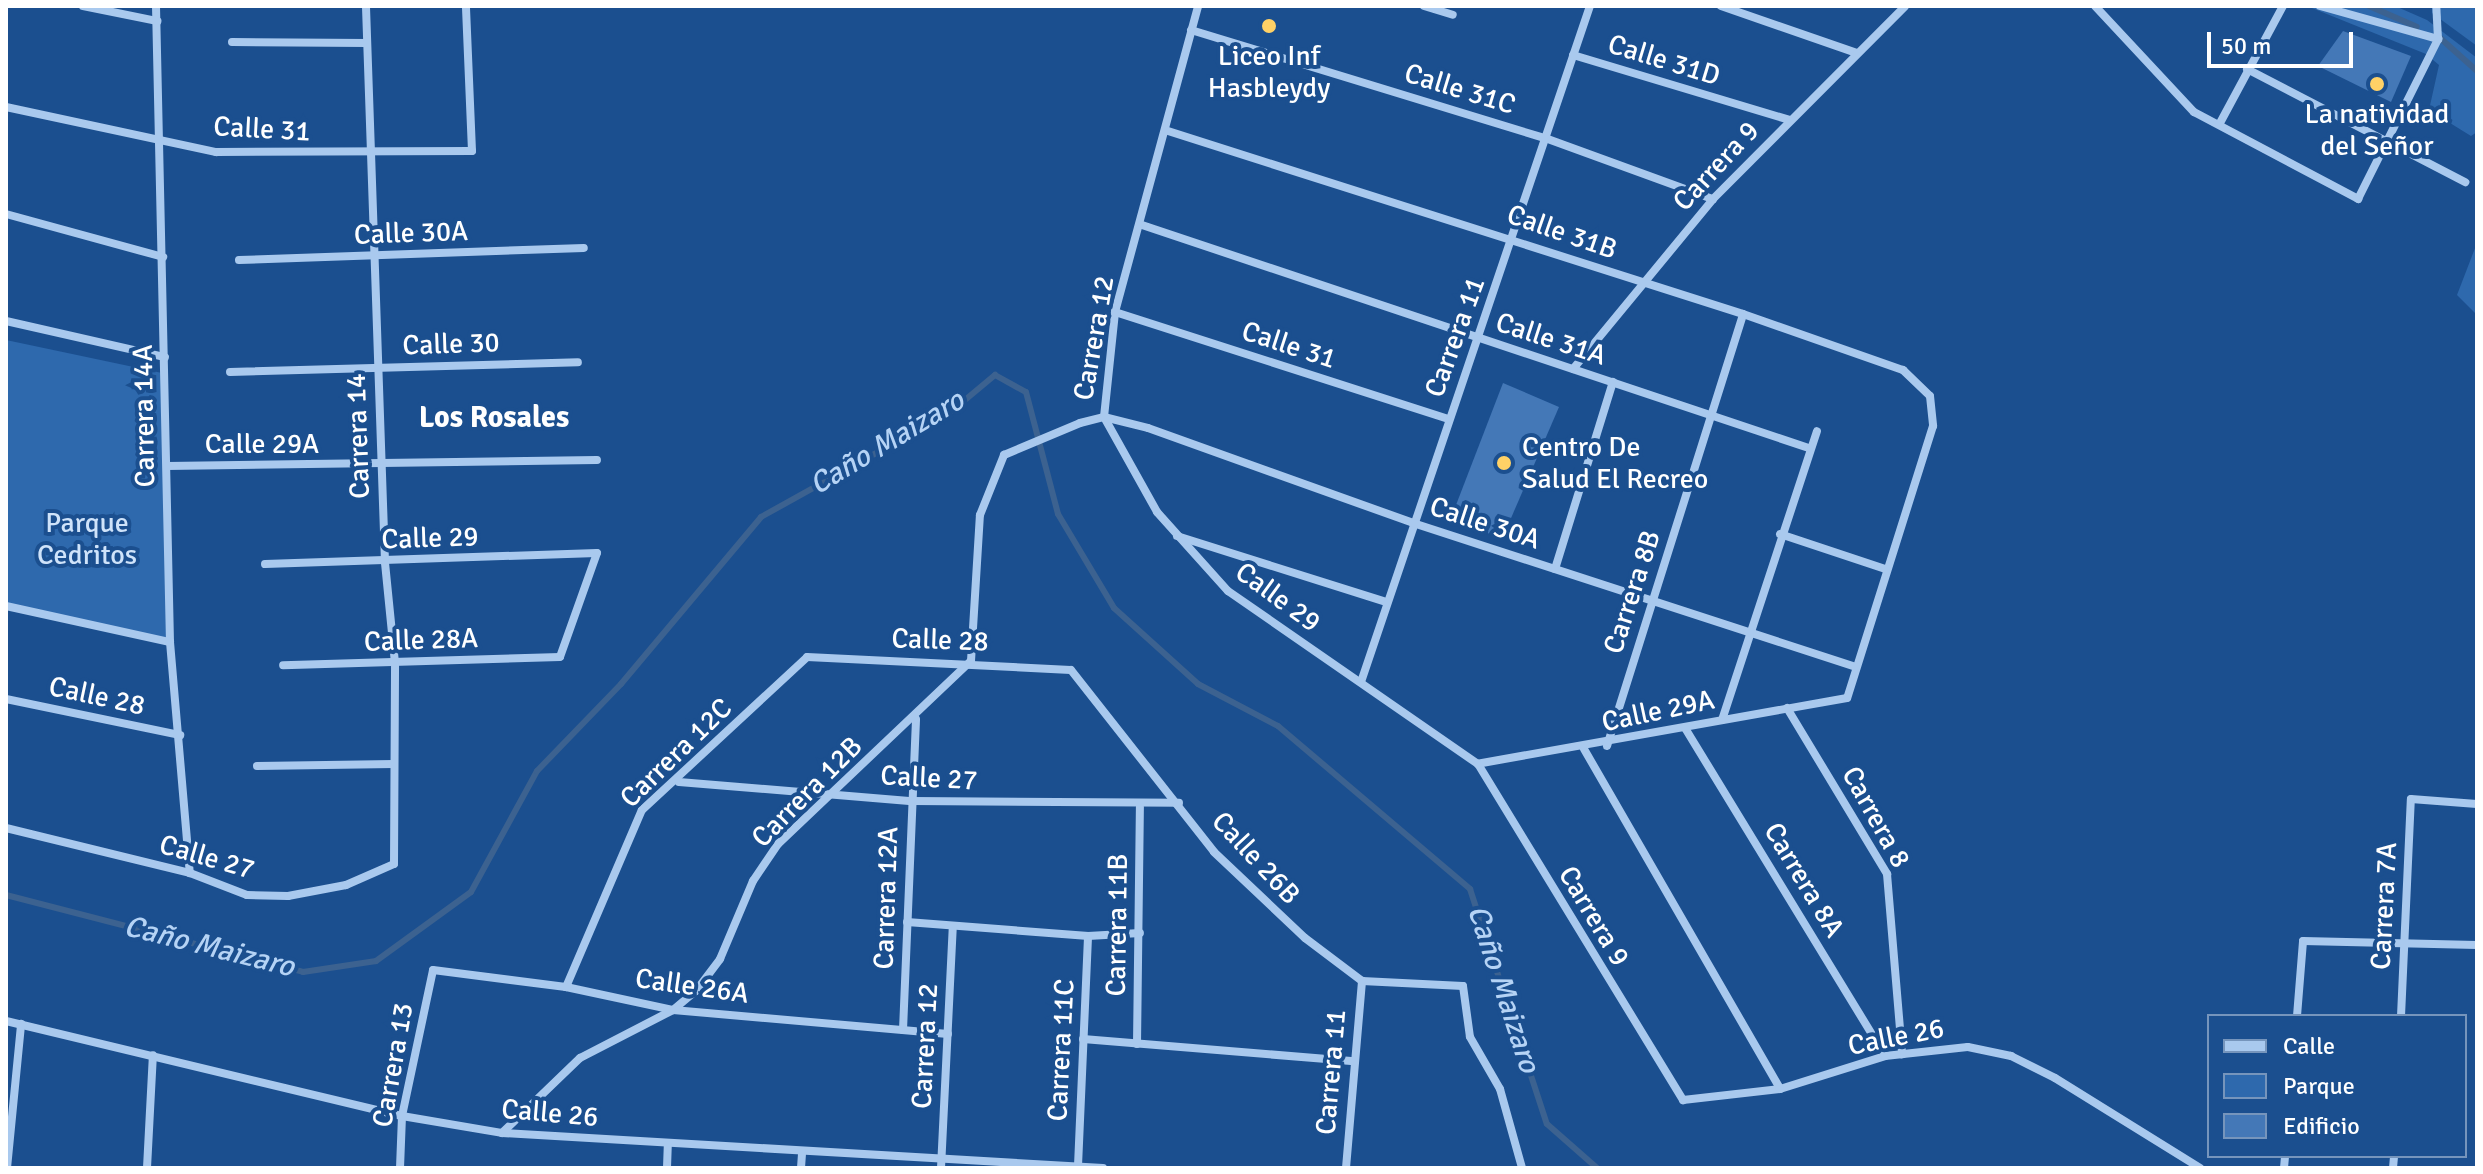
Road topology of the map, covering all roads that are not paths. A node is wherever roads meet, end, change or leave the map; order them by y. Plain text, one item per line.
1 (83, 6) edge
2 (156, 6) edge
3 (366, 6) edge
4 (466, 6) edge
5 (1198, 6) edge
6 (1424, 6) edge
7 (1590, 6) edge
8 (1721, 6) edge
9 (1905, 6) edge
10 (2095, 6) edge
11 (2283, 6) edge
12 (2320, 6) edge
13 (2436, 6) edge
14 (1453, 15) dead end
15 (157, 21) junction
16 (1191, 30) junction
17 (2438, 39) junction
18 (232, 42) dead end
19 (367, 43) junction
20 (1857, 53) junction
21 (1573, 55) junction
22 (2247, 69) junction
23 (6, 107) edge
24 (1789, 120) junction
25 (2220, 123) junction
26 (1168, 131) junction
27 (158, 137) junction
28 (1545, 138) junction
29 (2384, 144) junction
30 (371, 155) junction
31 (2465, 182) dead end
32 (1713, 199) junction
33 (6, 214) edge
34 (1142, 225) junction
35 (1514, 237) junction
36 (584, 248) dead end
37 (163, 257) junction
38 (375, 257) junction
39 (239, 260) dead end
40 (1641, 283) junction
41 (1115, 312) junction
42 (1743, 314) junction
43 (6, 321) edge
44 (1477, 337) junction
45 (165, 357) junction
46 (578, 362) dead end
47 (378, 368) junction
48 (1573, 369) junction
49 (230, 372) dead end
50 (1613, 382) junction
51 (1711, 415) junction
52 (1104, 417) junction
53 (1449, 419) junction
54 (1817, 431) dead end
55 (1809, 448) junction
56 (597, 460) dead end
57 (167, 466) junction
58 (381, 466) junction
59 (1413, 523) junction
60 (1780, 534) junction
61 (1176, 536) junction
62 (385, 562) junction
63 (265, 564) dead end
64 (1555, 569) junction
65 (1885, 569) junction
66 (1652, 601) junction
67 (1386, 602) junction
68 (6, 606) edge
69 (1748, 633) junction
70 (170, 642) junction
71 (560, 657) joint
72 (807, 657) joint
73 (971, 661) junction
74 (395, 663) junction
75 (283, 665) dead end
76 (1855, 667) junction
77 (1071, 670) joint
78 (1361, 682) junction
79 (6, 699) edge
80 (1787, 708) junction
81 (916, 719) junction
82 (1722, 720) junction
83 (1685, 728) junction
84 (180, 735) junction
85 (1607, 746) junction
86 (1584, 749) junction
87 (394, 764) junction
88 (1478, 764) junction
89 (257, 766) dead end
90 (679, 782) junction
91 (828, 794) junction
92 (912, 801) junction
93 (1179, 803) junction
94 (2477, 804) edge
95 (1140, 807) junction
96 (6, 828) edge
97 (394, 864) joint
98 (190, 873) junction
99 (907, 922) junction
100 (953, 926) junction
101 (1140, 933) junction
102 (1088, 936) junction
103 (2405, 940) junction
104 (2477, 945) edge
105 (433, 970) joint
106 (1362, 981) junction
107 (566, 987) junction
108 (673, 1010) junction
109 (2297, 1014) edge
110 (2401, 1014) edge
111 (6, 1021) edge
112 (21, 1024) junction
113 (903, 1030) junction
114 (948, 1034) junction
115 (1083, 1039) junction
116 (1137, 1044) junction
117 (1902, 1054) junction
118 (153, 1055) junction
119 (1885, 1056) junction
120 (1351, 1061) junction
121 (1780, 1089) junction
122 (1673, 1090) joint
123 (402, 1116) junction
124 (502, 1133) junction
125 (668, 1145) junction
126 (802, 1152) junction
127 (942, 1164) edge
128 (1078, 1166) edge
129 (7, 1168) edge
130 (147, 1168) edge
131 (400, 1168) edge
132 (667, 1168) edge
133 (801, 1168) edge
134 (1103, 1168) edge
135 (1346, 1168) edge
136 (1522, 1168) edge
137 (2200, 1168) edge

1 - 15 street
2 - 15 street, Carrera 14A
3 - 19 street, Carrera 14
4 - 30 street, Calle 31
5 - 16 street, Carrera 12
6 - 14 street
7 - 21 street, Carrera 11
8 - 20 street
9 - 20 street, Carrera 9
10 - 25 street
11 - 22 street
12 - 17 street
13 - 17 street
15 - 27 street, Carrera 14A
16 - 26 street, Carrera 12
16 - 28 street, Calle 31C
17 - 29 street
18 - 19 street
19 - 30 street, Carrera 14
20 - 24 street, Carrera 9
21 - 24 street, Calle 31D
21 - 28 street, Carrera 11
22 - 25 street
22 - 29 street
23 - 27 street, Calle 31
24 - 32 street, Carrera 9
25 - 29 street
26 - 34 street, Carrera 12
26 - 35 street, Calle 31B
27 - 30 street, Calle 31
27 - 37 street, Carrera 14A
28 - 32 street, Calle 31C
28 - 35 street, Carrera 11
29 - 31 street
30 - 38 street, Carrera 14
32 - 40 street, Carrera 9
33 - 37 street
34 - 41 street, Carrera 12
34 - 44 street, Calle 31A
35 - 40 street, Calle 31B
35 - 44 street, Carrera 11
36 - 38 street, Calle 30A
37 - 45 street, Carrera 14A
38 - 39 street, Calle 30A
38 - 47 street, Carrera 14
40 - 42 street, Calle 31B
40 - 48 street, Carrera 9
41 - 52 street, Carrera 12
41 - 53 street, Calle 31
42 - 51 street, Carrera 8B
42 - 65 street, Calle 31B
43 - 45 street
44 - 48 street, Calle 31A
44 - 53 street, Carrera 11
45 - 57 street, Carrera 14A
46 - 47 street, Calle 30
47 - 49 street, Calle 30
47 - 58 street, Carrera 14
48 - 50 street, Calle 31A
50 - 51 street, Calle 31A
50 - 64 street
51 - 55 street, Calle 31A
51 - 66 street, Carrera 8B
52 - 59 street, Calle 30A
52 - 61 street, Calle 29
52 - 73 street, Carrera 12
53 - 59 street, Carrera 11
54 - 55 street
55 - 60 street
56 - 58 street, Calle 29A
57 - 58 street, Calle 29A
57 - 70 street, Carrera 14A
58 - 62 street, Carrera 14
59 - 64 street, Calle 30A
59 - 67 street, Carrera 11
60 - 65 street
60 - 69 street
61 - 67 street
61 - 78 street, Calle 29
62 - 63 street, Calle 29
62 - 71 street, Calle 29
62 - 74 street, Carrera 14
64 - 66 street, Calle 30A
65 - 76 street
66 - 69 street, Calle 30A
66 - 85 street, Carrera 8B
67 - 78 street, Carrera 11
68 - 70 street
69 - 76 street, Calle 30A
69 - 82 street
70 - 84 street, Carrera 14A
71 - 74 street, Calle 28A
72 - 73 street, Calle 28
72 - 90 street, Carrera 12C
73 - 77 street, Calle 28
73 - 81 street, Carrera 12B
74 - 75 street, Calle 28A
74 - 87 street, Carrera 14
76 - 80 street, Calle 29A
77 - 93 street, Calle 26B
78 - 88 street, Calle 29
79 - 84 street, Calle 28
80 - 82 street, Calle 29A
80 - 117 street, Carrera 8
81 - 91 street, Carrera 12B
81 - 92 street, Carrera 12A
82 - 83 street, Calle 29A
83 - 85 street, Calle 29A
83 - 119 street, Carrera 8A
84 - 98 street, Carrera 14A
85 - 86 street, Calle 29A
86 - 88 street, Calle 29A
86 - 121 street
87 - 89 street
87 - 97 street, Carrera 14
88 - 122 street, Carrera 9
90 - 91 street, Calle 27
90 - 107 street, Carrera 12C
91 - 92 street, Calle 27
91 - 108 street, Carrera 12B
92 - 95 street, Calle 27
92 - 99 street, Carrera 12A
93 - 95 street, Calle 27
93 - 106 street, Calle 26B
94 - 103 street, Carrera 7A
95 - 101 street, Carrera 11B
96 - 98 street, Calle 27
97 - 98 street, Calle 27
99 - 100 street
99 - 113 street, Carrera 12A
100 - 102 street
100 - 114 street, Carrera 12
101 - 102 street
101 - 116 street, Carrera 11B
102 - 115 street, Carrera 11C
103 - 104 street
103 - 109 street
103 - 110 street, Carrera 7A
105 - 107 street, Calle 26A
105 - 123 street, Carrera 13
106 - 120 street, Carrera 11
106 - 136 street
107 - 108 street, Calle 26A
108 - 113 street, Calle 26A
108 - 124 street
111 - 112 street, Calle 26
112 - 118 street, Calle 26
112 - 129 street
113 - 114 street, Calle 26A
114 - 127 street, Carrera 12
115 - 116 street
115 - 128 street, Carrera 11C
116 - 120 street
117 - 119 street, Calle 26
117 - 137 street, Calle 26
118 - 123 street, Calle 26
118 - 130 street
119 - 121 street, Calle 26
120 - 135 street, Carrera 11
121 - 122 street, Calle 26
123 - 124 street, Calle 26
123 - 131 street, Carrera 13
124 - 125 street, Calle 26
125 - 126 street, Calle 26
125 - 132 street
126 - 127 street, Calle 26
126 - 133 street
127 - 128 street, Calle 26
128 - 134 street, Calle 26

